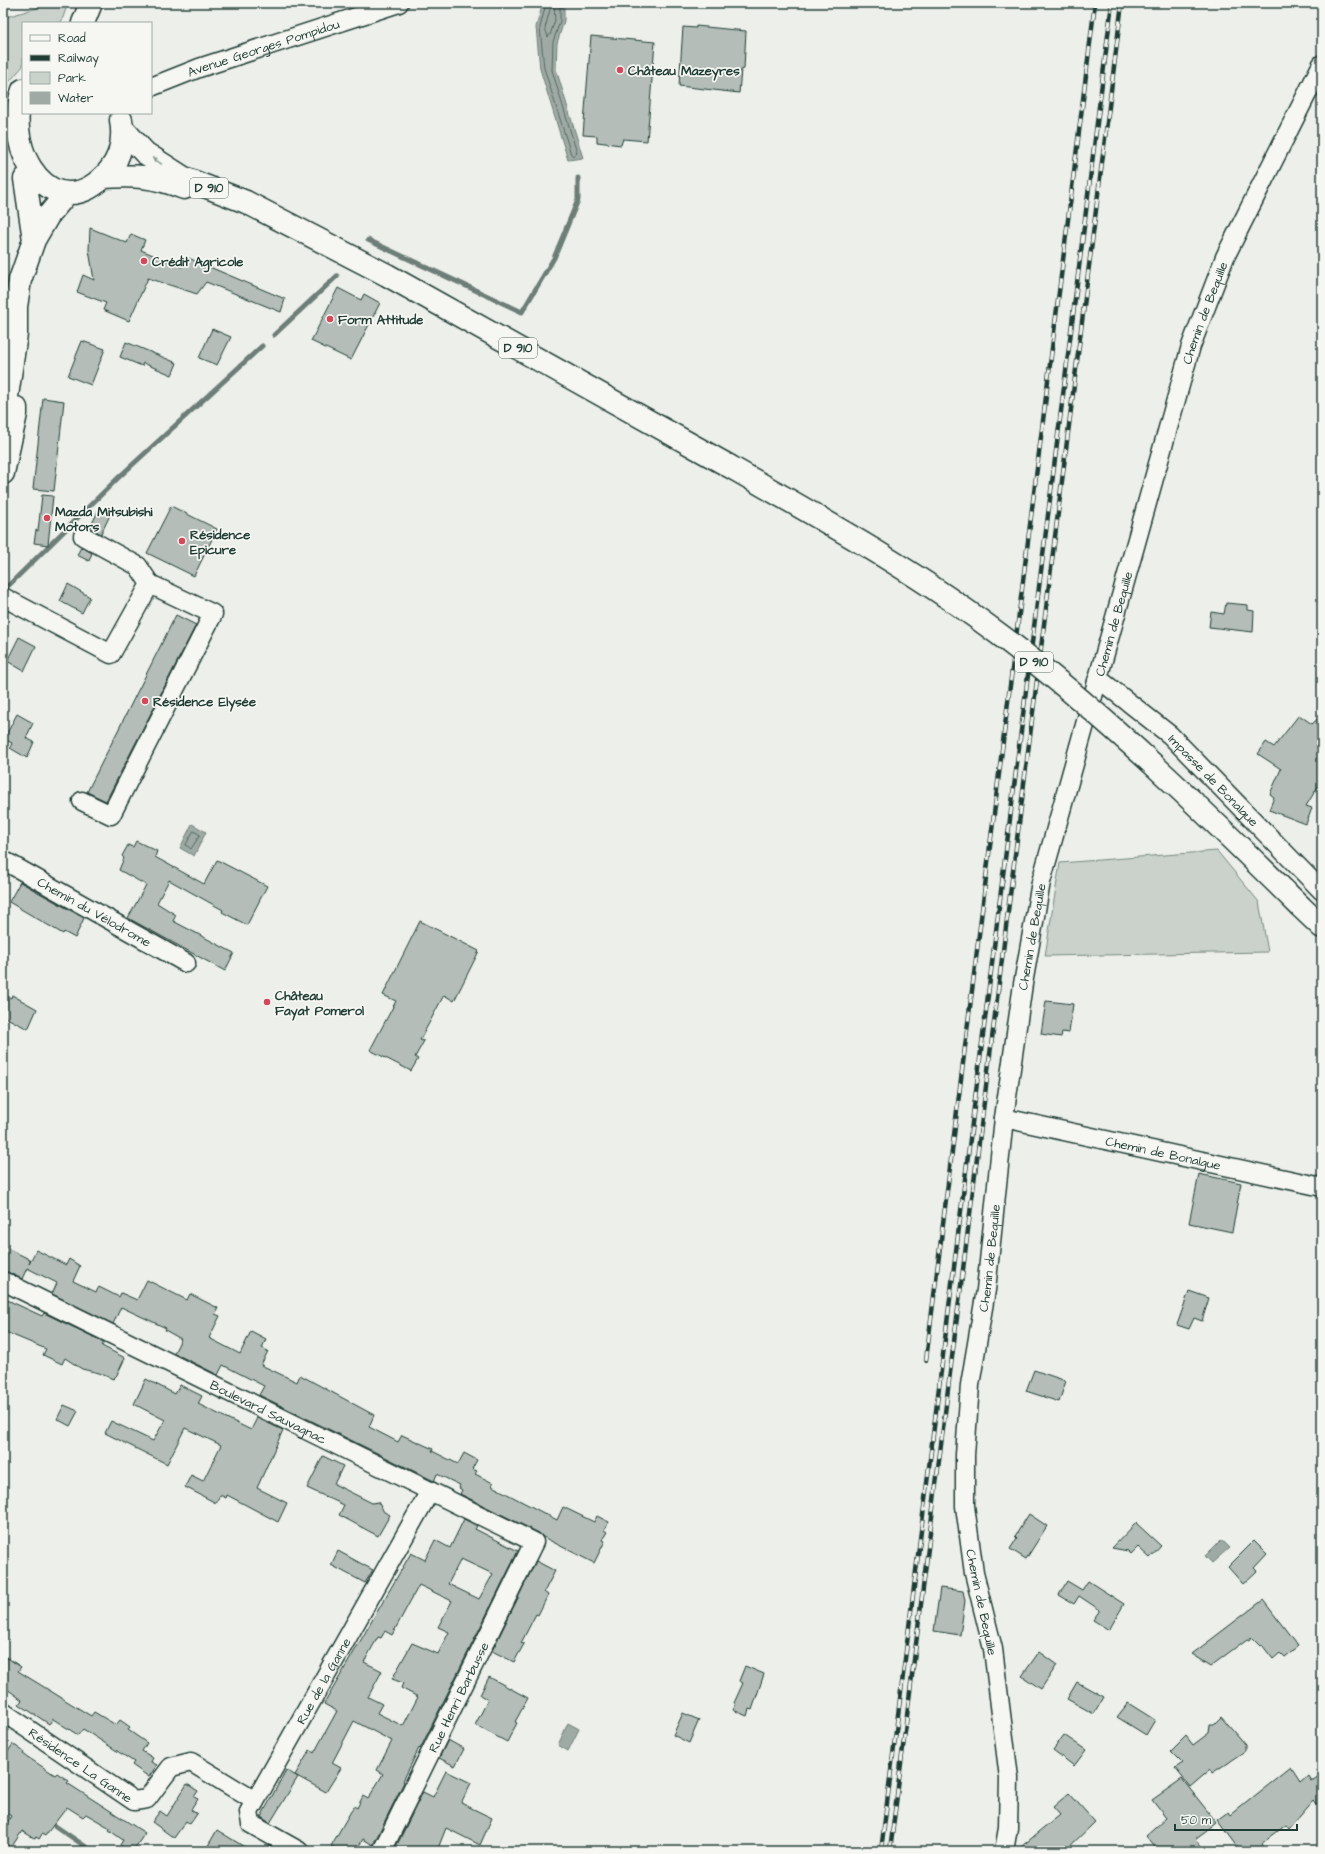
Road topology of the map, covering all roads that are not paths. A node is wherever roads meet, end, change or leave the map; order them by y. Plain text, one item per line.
1 (91, 3) edge
2 (97, 3) edge
3 (399, 3) edge
4 (83, 22) edge
5 (95, 22) edge
6 (1322, 64) edge
7 (152, 87) edge
8 (22, 91) edge
9 (120, 120) edge
10 (104, 177) junction
11 (25, 180) junction
12 (67, 193) junction
13 (305, 233) junction
14 (33, 244) junction
15 (12, 374) junction
16 (3, 424) edge
17 (3, 473) edge
18 (83, 536) dead end
19 (150, 584) junction
20 (3, 597) edge
21 (1097, 681) junction
22 (82, 801) dead end
23 (3, 860) edge
24 (1322, 891) edge
25 (1322, 927) edge
26 (186, 963) dead end
27 (1004, 1118) junction
28 (1322, 1187) edge
29 (3, 1281) edge
30 (430, 1491) junction
31 (534, 1542) joint
32 (3, 1712) edge
33 (255, 1801) junction
34 (298, 1851) edge
35 (382, 1851) edge
36 (1004, 1851) edge

1 - 4 main road
2 - 5 main road
3 - 7 street, Avenue Georges Pompidou
6 - 21 street, Chemin de Bequille
8 - 11 main road
9 - 10 main road
13 -> 9 main road, D 910
10 - 12 main road
10 - 13 main road, D 910
11 - 12 main road
11 - 14 main road
12 - 14 main road
13 - 25 main road, D 910, bridge
14 - 15 main road
15 - 16 main road
15 - 17 main road
18 - 19 street
19 - 20 street
19 - 22 street
21 - 24 street, Impasse de Bonalgue
21 - 27 street, Chemin de Bequille
23 - 26 street, Chemin du Vélodrome
27 - 28 street, Chemin de Bonalgue
27 - 36 street, Chemin de Bequille
29 - 30 street, Boulevard Sauvagnac
30 - 31 street, Boulevard Sauvagnac
30 - 33 street, Rue de la Ganne
31 - 35 street, Rue Henri Barbusse
32 - 33 street, Résidence La Ganne
33 - 34 street, Rue de la Ganne

